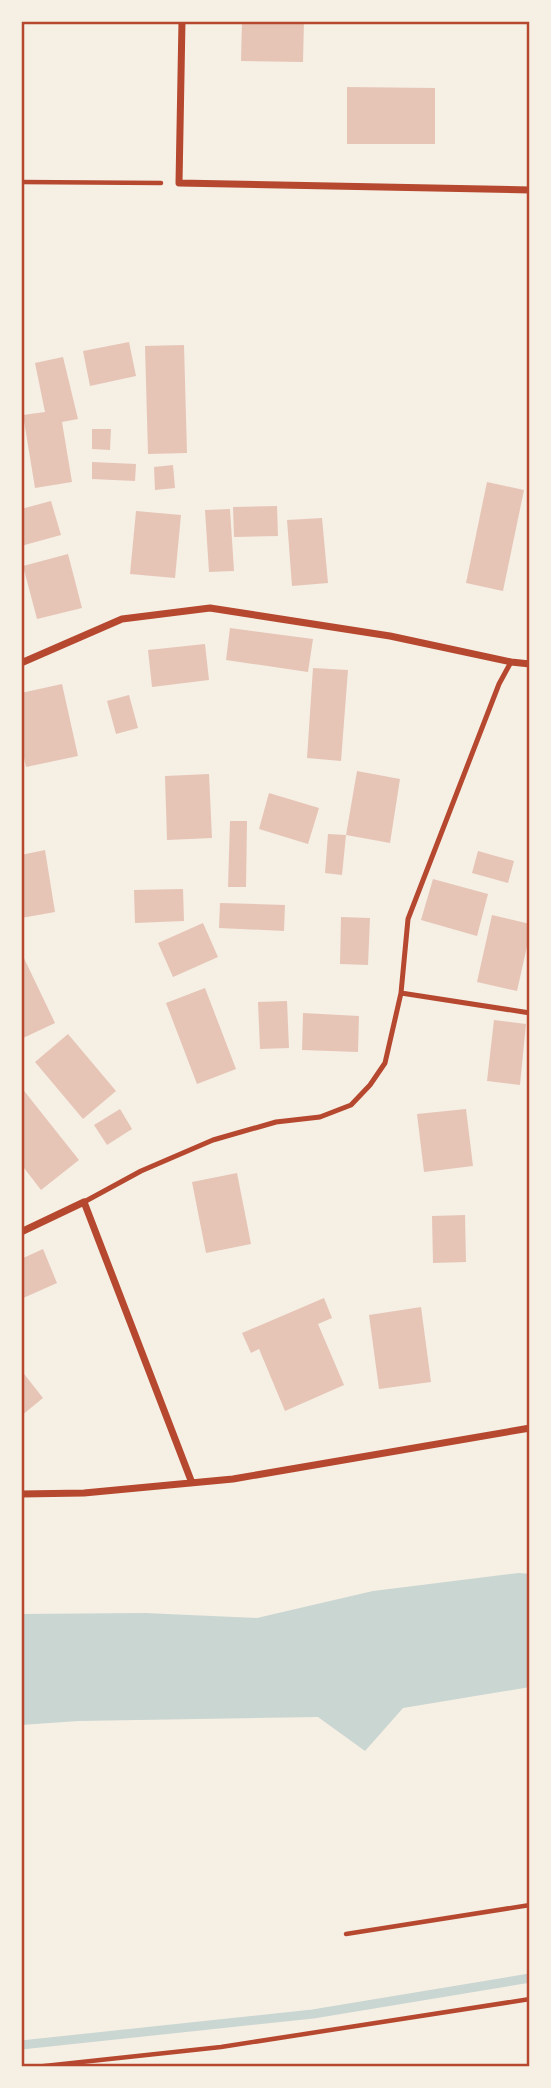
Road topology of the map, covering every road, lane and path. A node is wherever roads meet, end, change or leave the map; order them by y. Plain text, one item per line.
1 (182, 21) edge
2 (21, 182) edge
3 (179, 183) junction
4 (530, 190) edge
5 (512, 662) junction
6 (21, 663) edge
7 (530, 664) edge
8 (401, 993) junction
9 (530, 1013) edge
10 (84, 1202) junction
11 (21, 1232) edge
12 (530, 1428) edge
13 (192, 1483) junction
14 (21, 1494) edge
15 (530, 1905) edge
16 (346, 1934) dead end
17 (530, 1999) edge
18 (35, 2067) edge
19 (44, 2067) edge

1 - 3 street
2 - 3 path
3 - 4 street
5 - 6 street
5 - 7 street
5 - 8 lane
8 - 9 lane
8 - 10 lane
10 - 11 street
10 - 13 street
12 - 13 street
13 - 14 street
15 - 16 path
17 - 19 path
18 - 19 path

